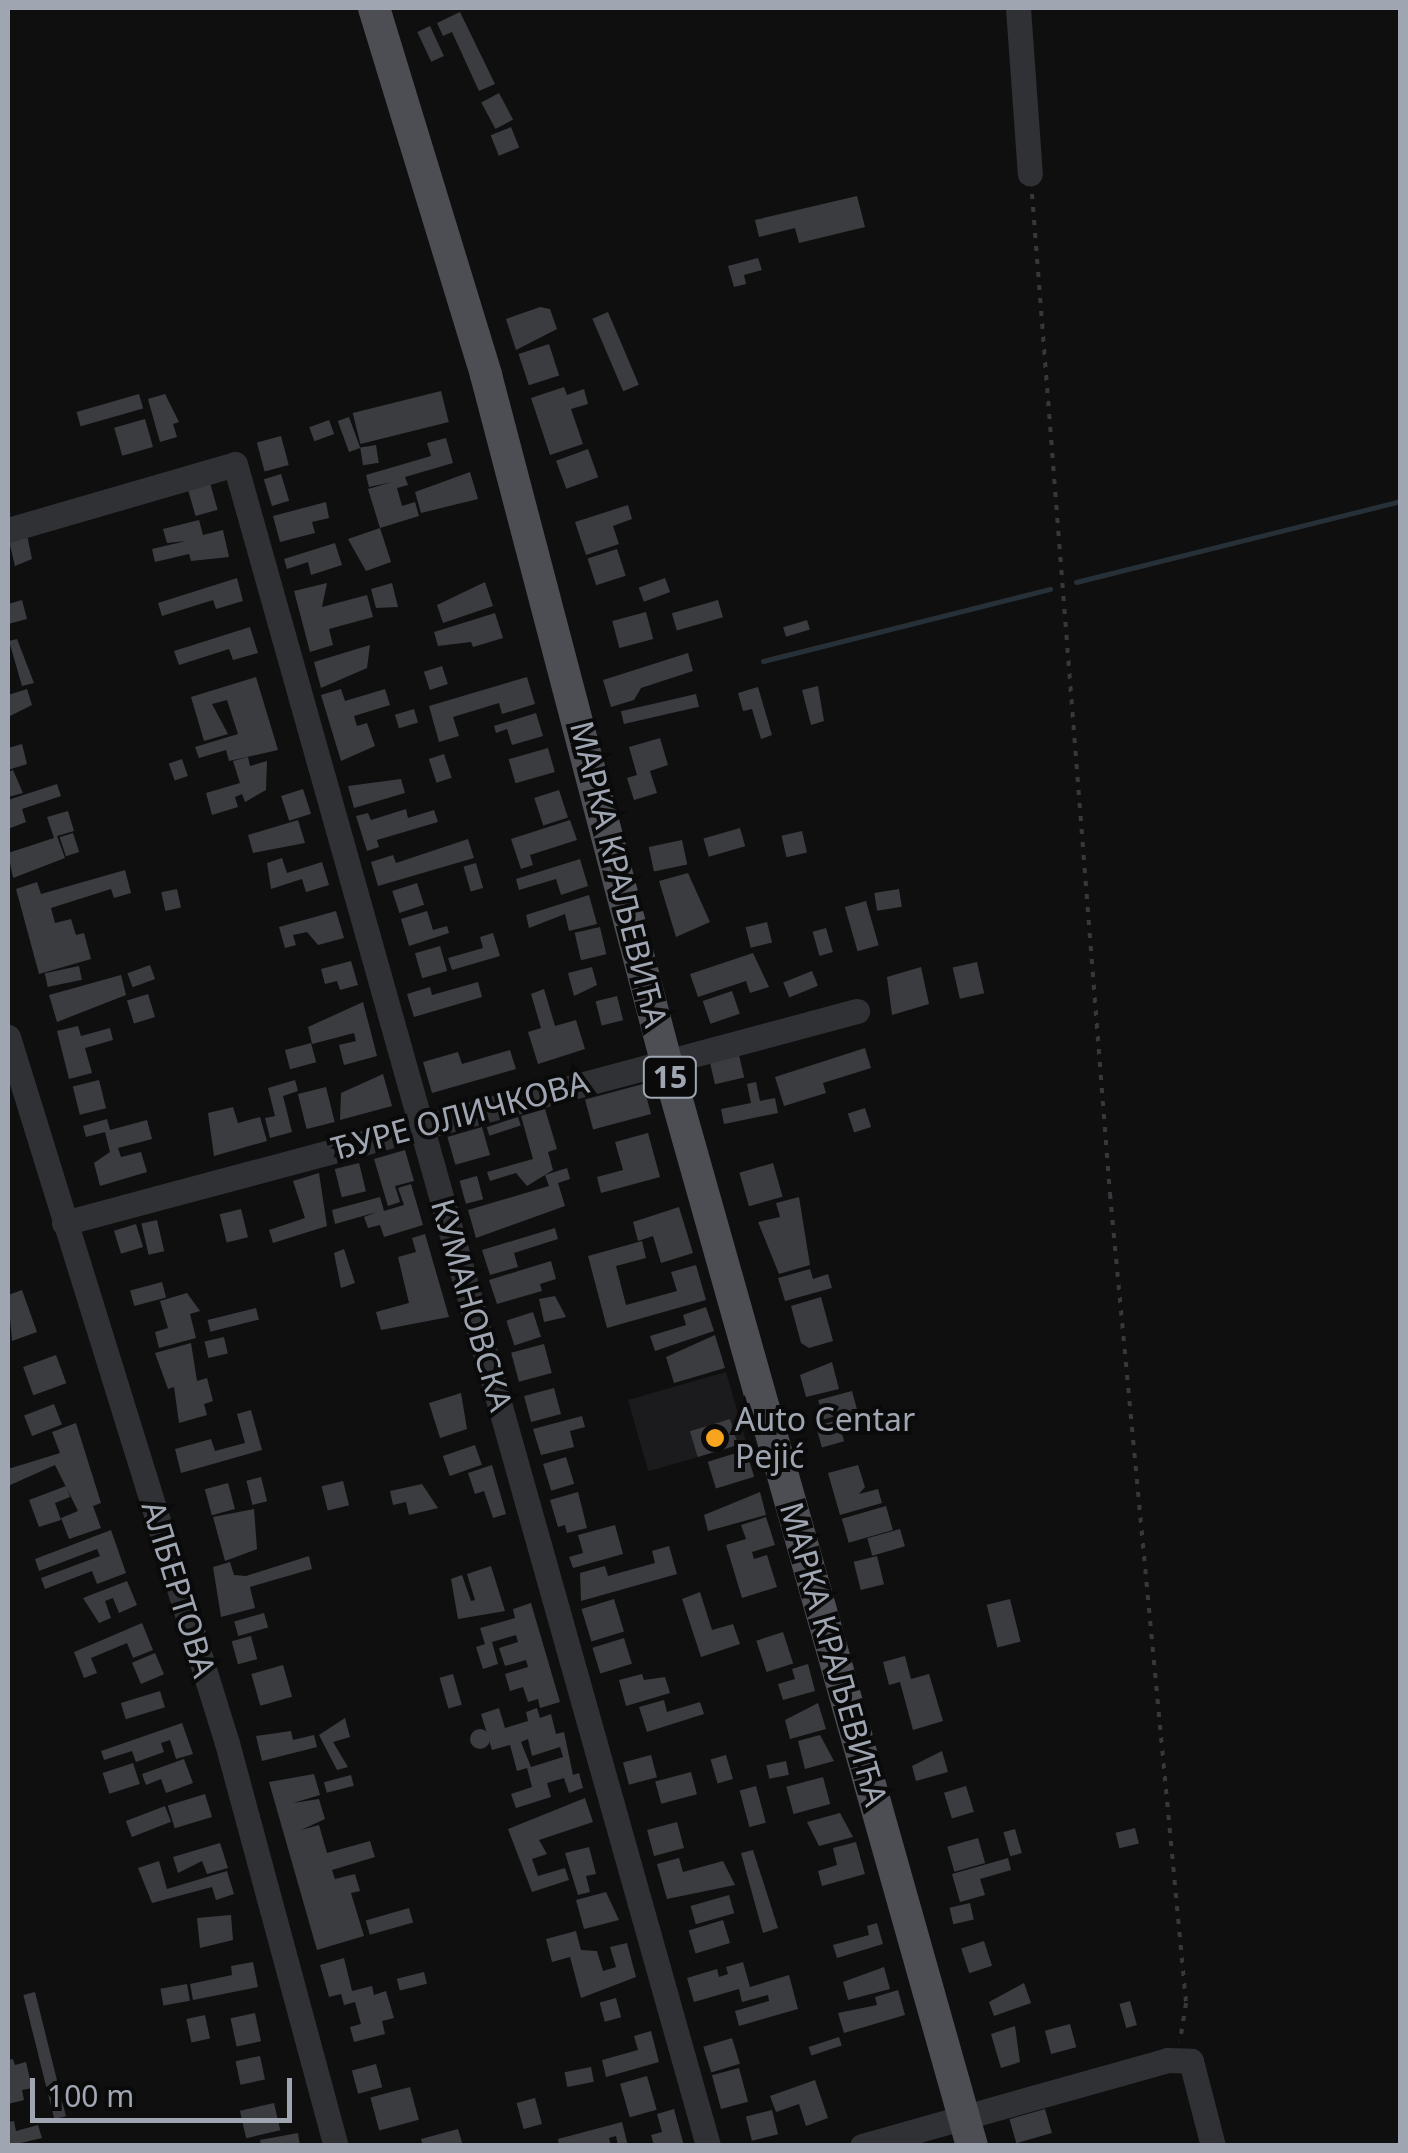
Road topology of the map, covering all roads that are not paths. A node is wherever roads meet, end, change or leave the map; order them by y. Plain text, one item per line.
1 (374, 8) edge
2 (1018, 8) edge
3 (1030, 174) road end
4 (8, 530) edge
5 (858, 1011) dead end
6 (8, 1037) edge
7 (666, 1061) junction
8 (421, 1123) junction
9 (64, 1223) junction
10 (968, 2132) edge
11 (336, 2146) edge
12 (708, 2146) edge
13 (862, 2146) edge
14 (1213, 2146) edge

1 - 7 main road, МАРКА КРАЉЕВИЋА / 15
2 - 3 street
4 - 8 street, КУМАНОВСКА
5 - 7 street, ЂУРЕ ОЛИЧКОВА
6 - 9 street, АЛБЕРТОВА
7 - 8 street, ЂУРЕ ОЛИЧКОВА
7 - 10 main road, МАРКА КРАЉЕВИЋА / 15
8 - 9 street, ЂУРЕ ОЛИЧКОВА
8 - 12 street, КУМАНОВСКА
9 - 11 street, АЛБЕРТОВА
10 - 13 street
10 - 14 street

